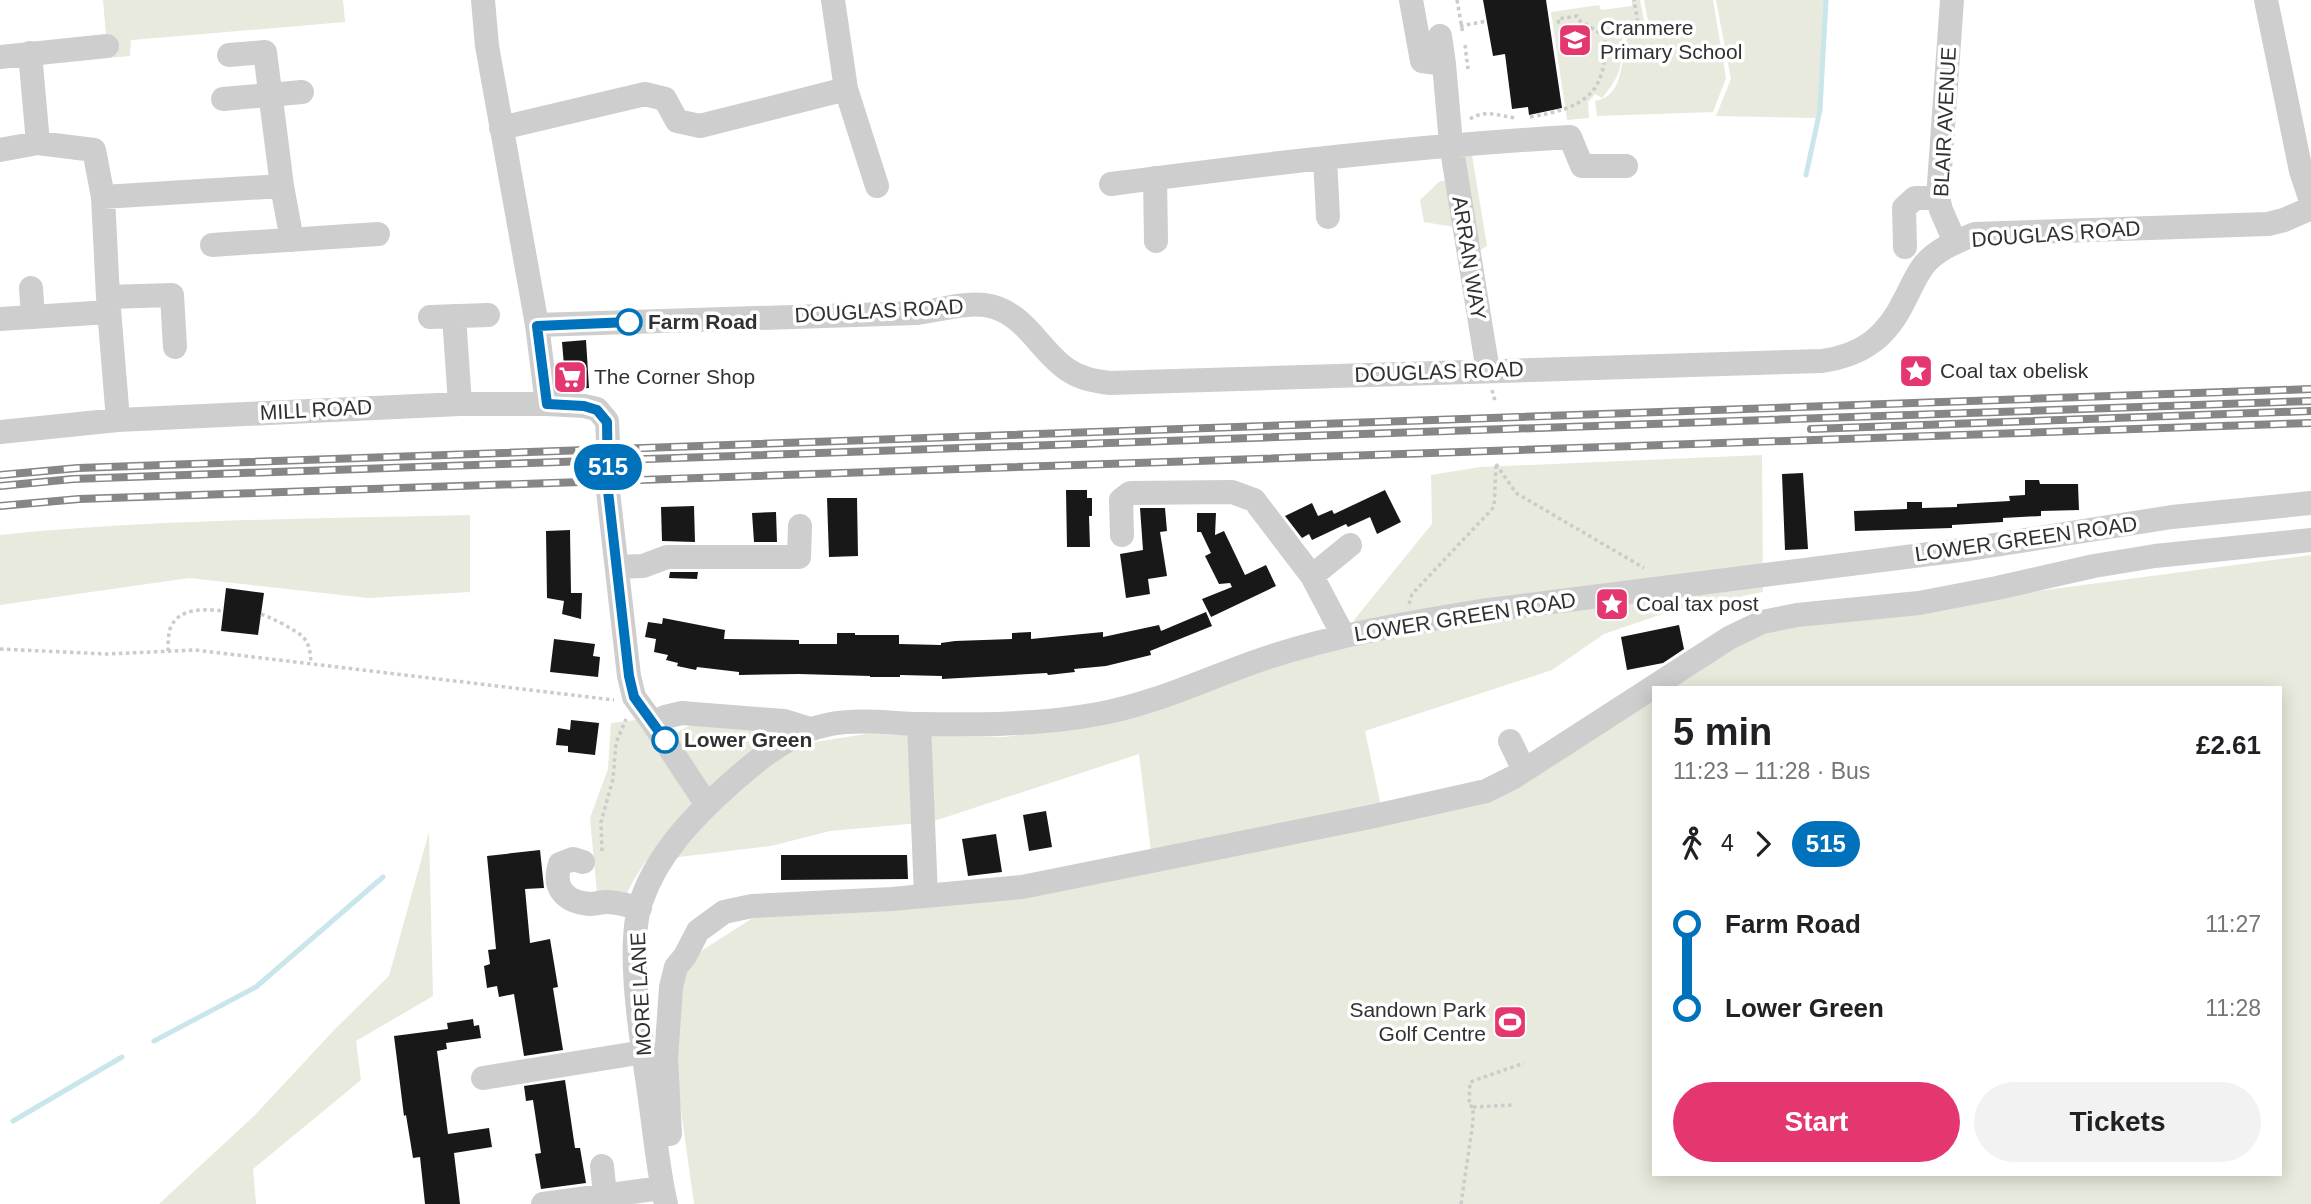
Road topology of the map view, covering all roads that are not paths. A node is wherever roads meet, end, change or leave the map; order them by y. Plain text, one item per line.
1 (483, 0) edge
2 (833, 0) edge
3 (1411, 0) edge
4 (1952, 0) edge
5 (2266, 0) edge
6 (1451, 30) road end
7 (107, 46) dead end
8 (30, 53) junction
9 (229, 55) dead end
10 (0, 57) edge
11 (1444, 64) junction
12 (846, 89) junction
13 (302, 92) dead end
14 (271, 95) junction
15 (223, 99) dead end
16 (501, 128) junction
17 (38, 143) junction
18 (1457, 144) junction
19 (0, 150) edge
20 (1325, 158) junction
21 (1626, 166) dead end
22 (1155, 178) junction
23 (1111, 184) dead end
24 (282, 186) junction
25 (877, 186) dead end
26 (103, 197) junction
27 (1938, 198) junction
28 (2311, 201) edge
29 (2311, 208) edge
30 (1328, 216) dead end
31 (378, 234) dead end
32 (292, 240) junction
33 (1156, 241) dead end
34 (1955, 242) junction
35 (212, 245) dead end
36 (1905, 247) dead end
37 (31, 288) dead end
38 (109, 304) junction
39 (488, 315) dead end
40 (33, 317) junction
41 (0, 319) edge
42 (537, 326) junction
43 (175, 347) dead end
44 (1488, 371) junction
45 (460, 404) junction
46 (547, 404) junction
47 (118, 420) junction
48 (0, 432) edge
49 (608, 442) tunnel mouth
50 (608, 491) tunnel mouth
51 (2311, 503) edge
52 (800, 526) dead end
53 (1122, 535) dead end
54 (2311, 540) edge
55 (1350, 545) dead end
56 (617, 567) junction
57 (1312, 576) junction
58 (1343, 635) junction
59 (1654, 686) edge
60 (1652, 688) edge
61 (653, 723) junction
62 (919, 724) junction
63 (810, 729) junction
64 (1510, 741) dead end
65 (1524, 770) junction
66 (707, 805) junction
67 (593, 860) road end
68 (926, 896) junction
69 (640, 908) junction
70 (643, 1052) junction
71 (483, 1078) dead end
72 (602, 1166) dead end
73 (616, 1197) edge
74 (669, 1199) edge
75 (544, 1204) edge

1 - 16 street
2 - 12 street
3 - 11 street
4 - 27 street, BLAIR AVENUE
5 - 28 street
6 - 11 street, ARRAN WAY
7 - 8 street
8 - 10 street
8 - 17 street
9 - 14 street
11 - 18 street, ARRAN WAY
12 - 16 street
12 - 25 street
13 - 14 street
14 - 15 street
14 - 24 street
16 - 42 street
17 - 19 street
17 - 26 street
18 - 20 street
18 - 21 street
18 - 44 street, ARRAN WAY
20 - 22 street
20 - 30 street
22 - 23 street
22 - 33 street
24 - 26 street
24 - 32 street
26 - 38 street
27 - 34 street, BLAIR AVENUE
27 - 36 street
29 - 34 street, DOUGLAS ROAD
31 - 32 street
32 - 35 street
34 - 44 street, DOUGLAS ROAD
37 - 40 street
38 - 40 street
38 - 43 street
38 - 47 street
39 - 45 street
40 - 41 street
42 - 44 street, DOUGLAS ROAD
42 - 46 street
45 - 46 street, MILL ROAD
45 - 47 street, MILL ROAD
46 - 49 street, MILL ROAD
47 - 48 street, MILL ROAD
50 - 56 street
51 - 58 street, LOWER GREEN ROAD
52 - 56 street
53 - 57 street
54 - 59 street
55 - 57 street
56 - 61 street
57 - 58 street
58 - 62 street, LOWER GREEN ROAD
60 - 65 street
61 - 63 street
61 - 66 street
62 - 63 street, MORE LANE
62 - 68 street
63 - 66 street, MORE LANE
64 - 65 street
65 - 68 street
66 - 69 street, MORE LANE
67 - 69 street
68 - 74 street
69 - 70 street, MORE LANE
70 - 71 street
70 - 74 street, MORE LANE
72 - 73 street
73 - 74 street
73 - 75 street

